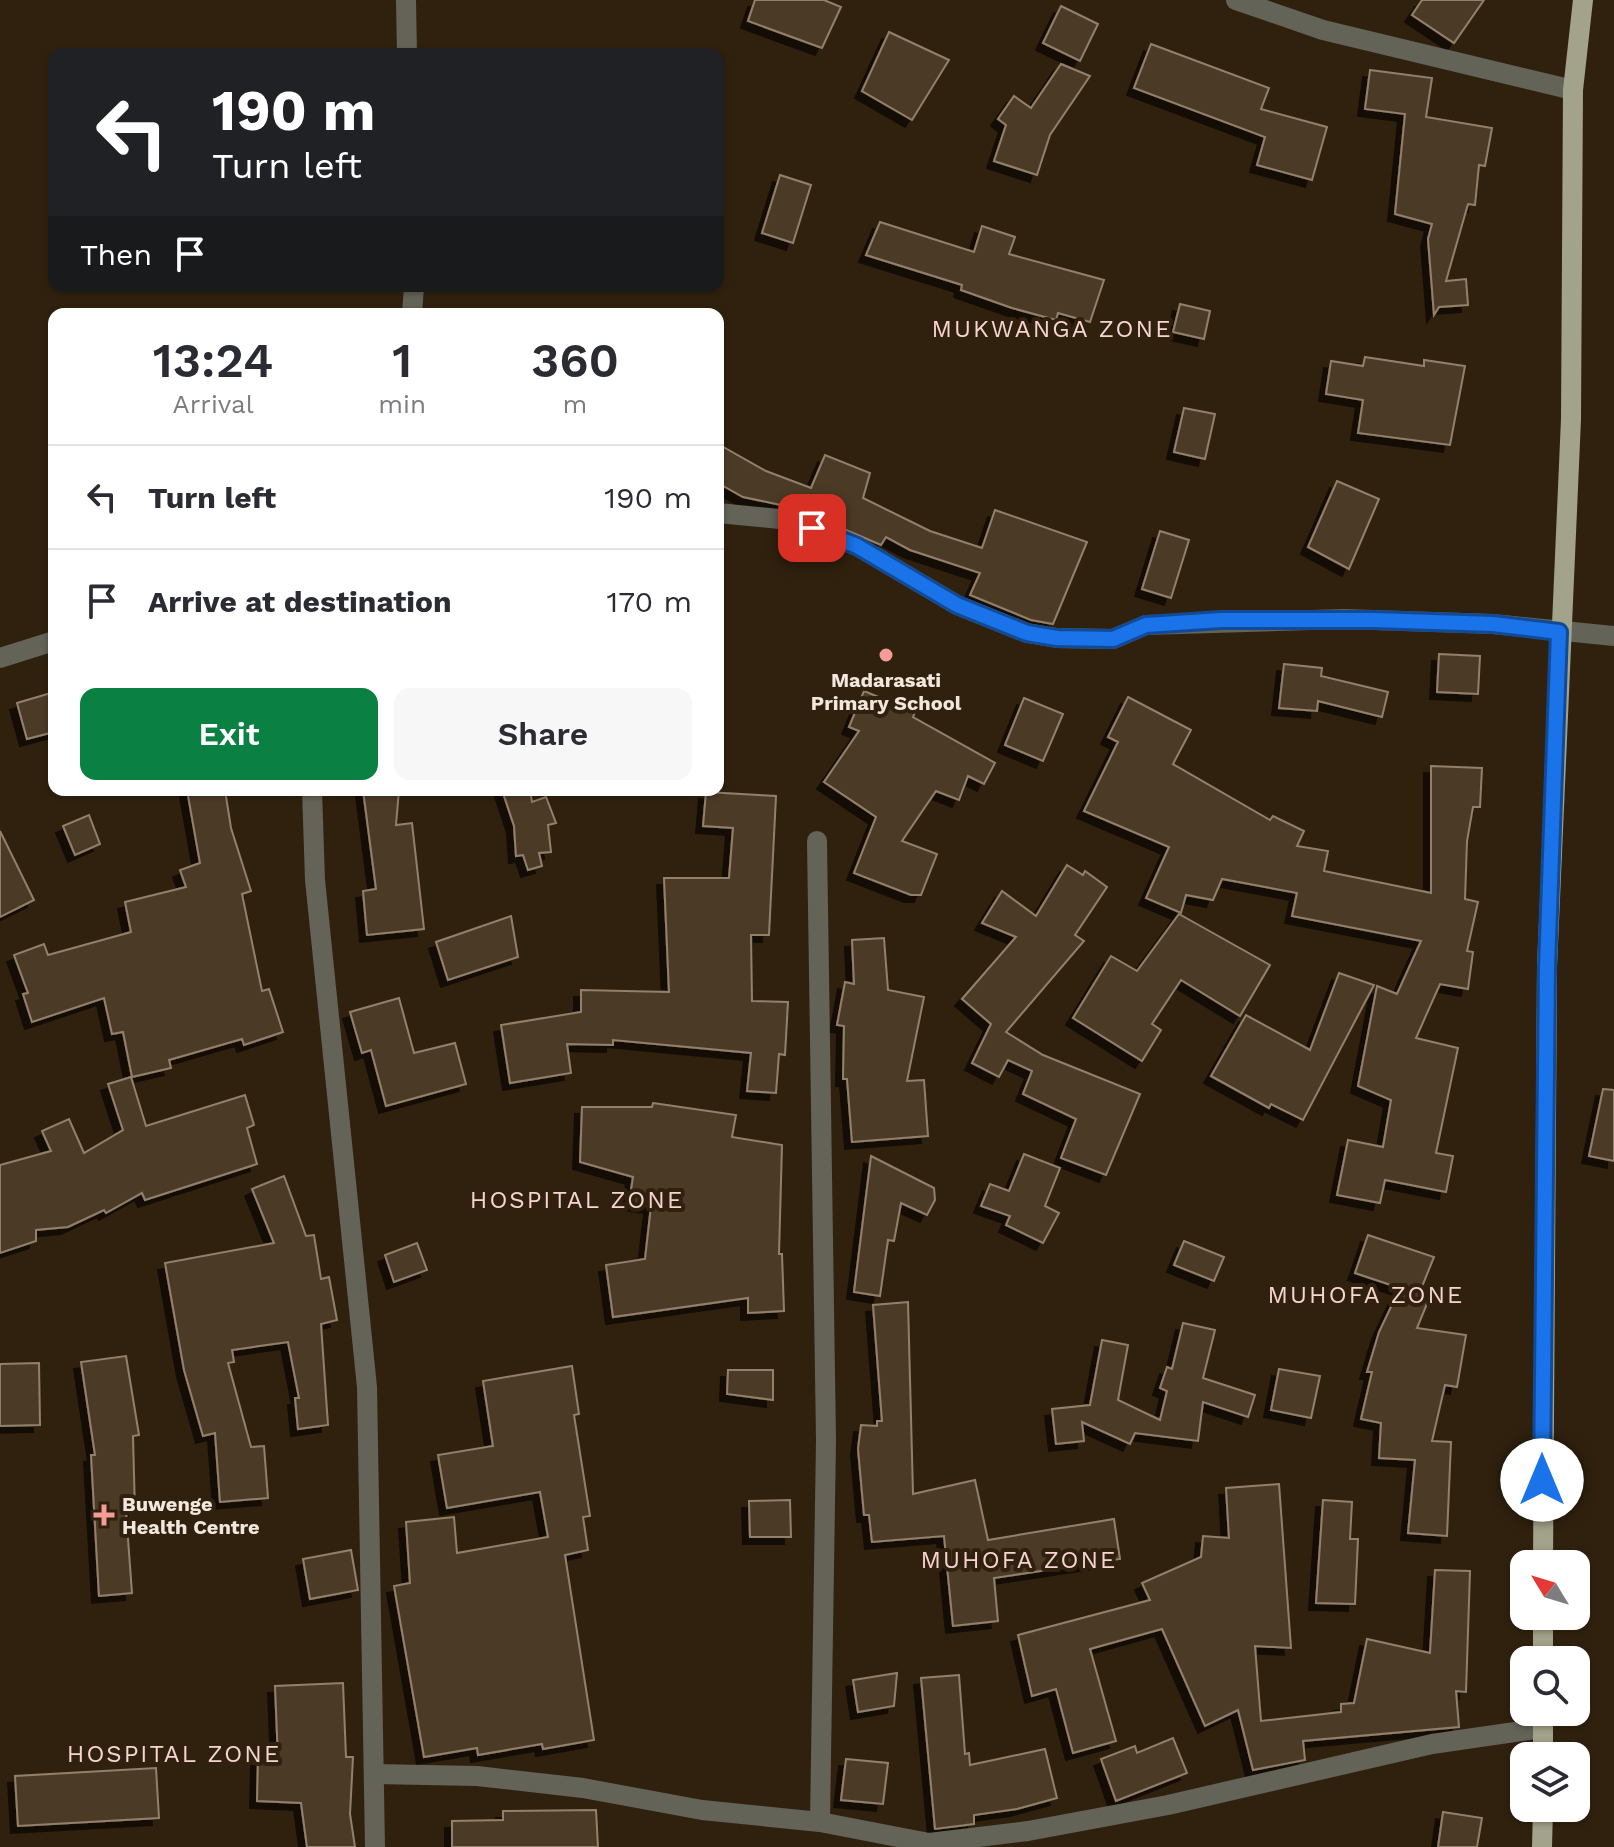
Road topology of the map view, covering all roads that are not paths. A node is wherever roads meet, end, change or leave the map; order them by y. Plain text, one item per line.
1 (406, 0) edge
2 (1236, 0) edge
3 (1583, 0) edge
4 (407, 48) edge
5 (1573, 90) junction
6 (724, 514) edge
7 (1559, 632) junction
8 (1614, 636) edge
9 (48, 643) edge
10 (0, 658) edge
11 (312, 796) edge
12 (817, 841) dead end
13 (1543, 1550) edge
14 (1515, 1726) edge
15 (374, 1774) junction
16 (820, 1822) junction
17 (1543, 1822) edge
18 (375, 1847) edge
19 (1542, 1847) edge

1 - 4 street
2 - 5 street
3 - 5 main road
5 - 7 main road
6 - 7 street
7 - 8 street
7 - 13 main road
9 - 10 street
11 - 15 street
12 - 16 street
14 - 16 street
15 - 16 street
15 - 18 street
17 - 19 main road

